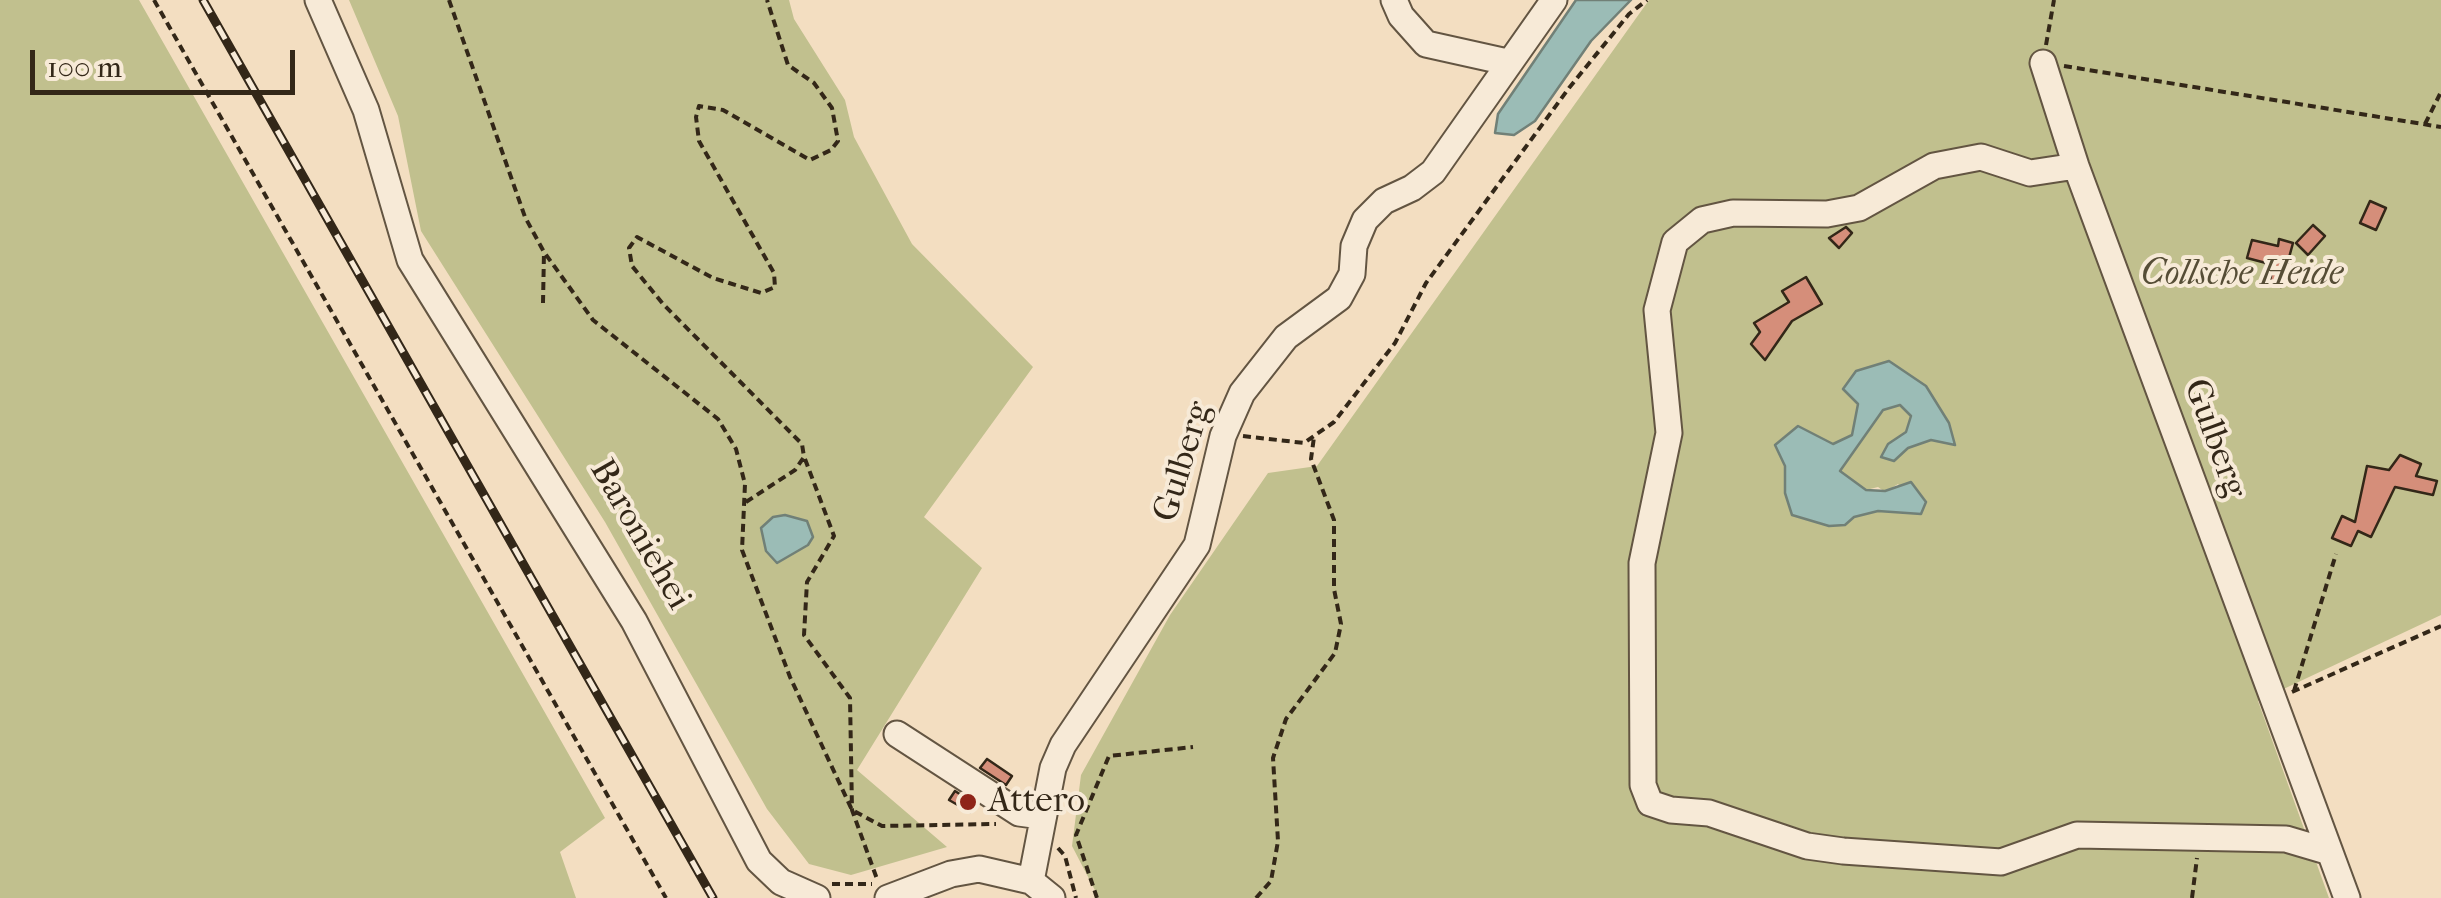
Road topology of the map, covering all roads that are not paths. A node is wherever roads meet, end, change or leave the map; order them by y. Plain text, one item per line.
1 (318, 0) edge
2 (1394, 0) edge
3 (1554, 0) edge
4 (1506, 62) junction
5 (2043, 63) road end
6 (2076, 166) junction
7 (897, 734) dead end
8 (1030, 814) junction
9 (2330, 852) junction
10 (1030, 882) junction
11 (885, 888) edge
12 (817, 889) edge
13 (1052, 898) edge
14 (2347, 898) edge

1 - 12 street, Baroniehei
2 - 4 street
3 - 4 street, Gulberg
4 - 8 street, Gulberg
5 - 6 street, Gulberg
6 - 9 street, Gulberg
6 - 9 street
7 - 8 street
8 - 10 street, Gulberg
9 - 14 street, Gulberg
10 - 11 street
10 - 13 street

